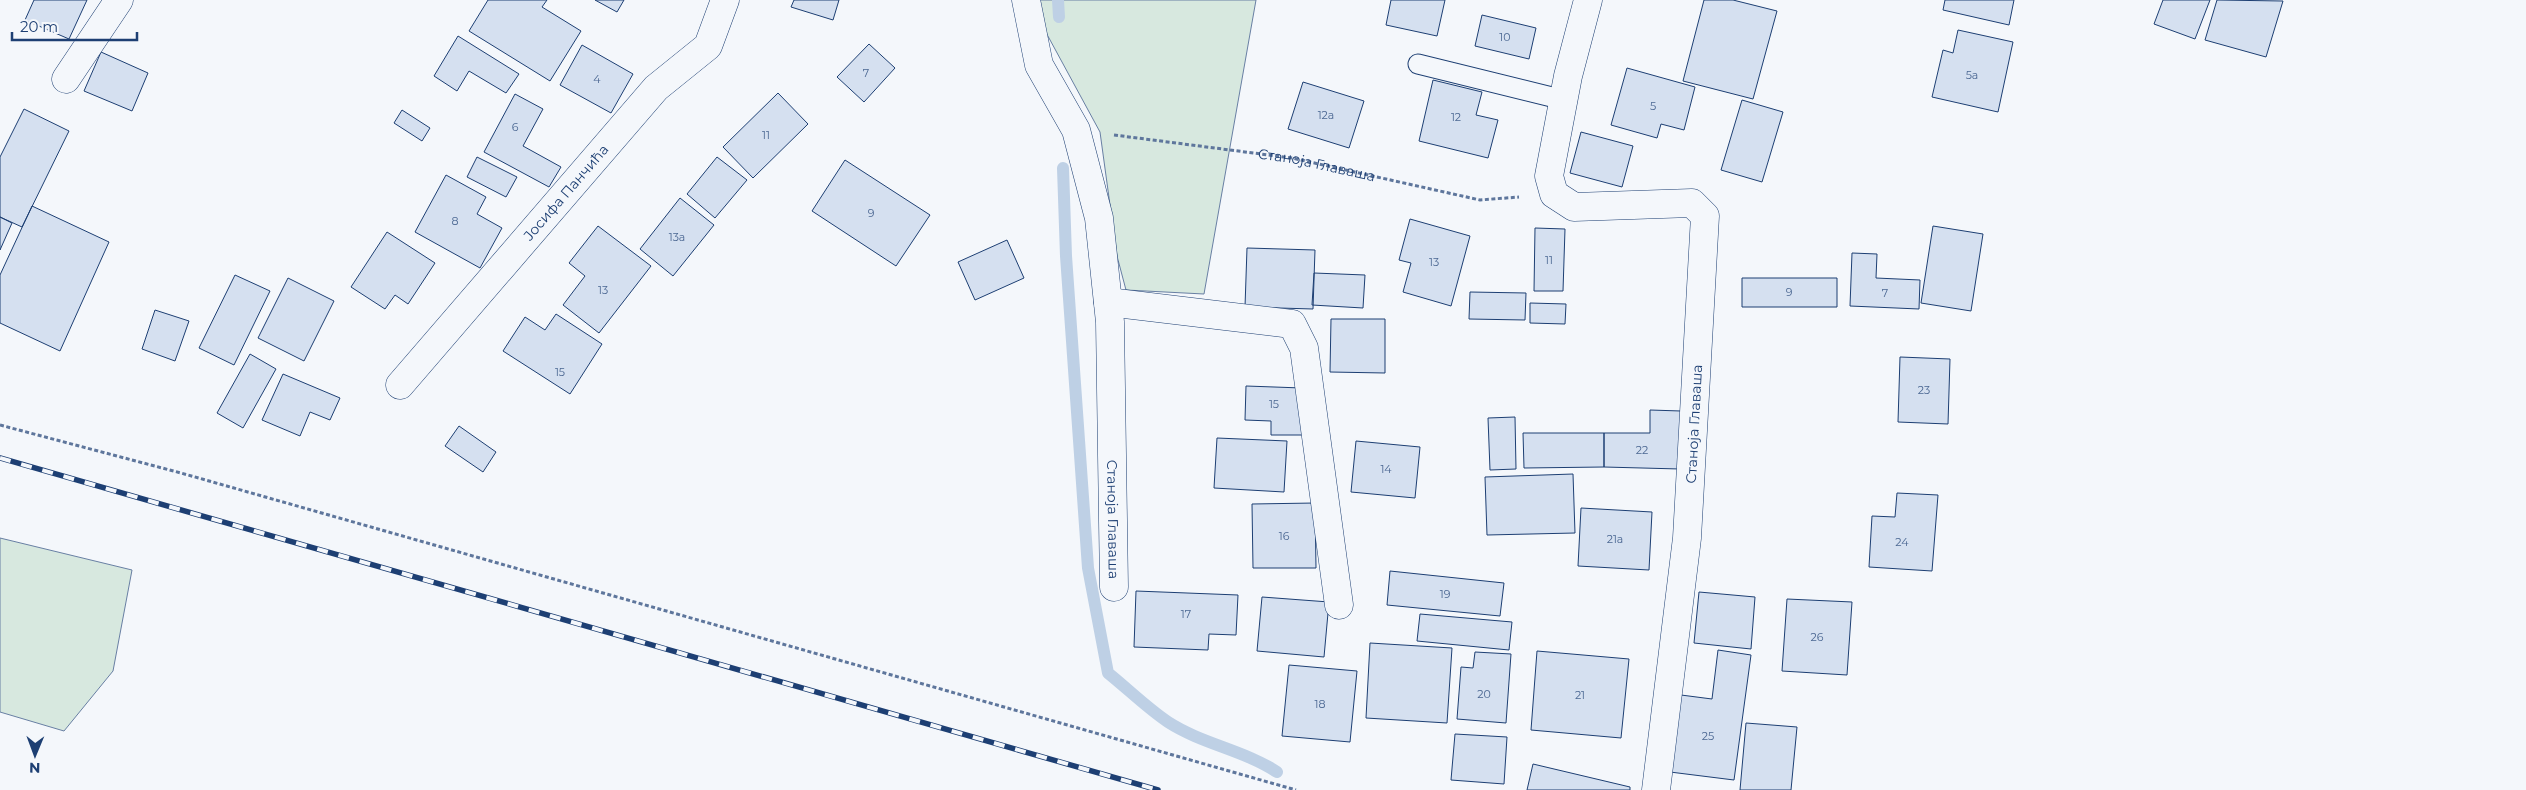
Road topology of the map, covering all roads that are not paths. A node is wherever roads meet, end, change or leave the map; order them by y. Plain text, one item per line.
1 (120, 0) edge
2 (726, 0) edge
3 (1026, 0) edge
4 (1588, 0) edge
5 (1418, 64) dead end
6 (66, 79) dead end
7 (1564, 100) junction
8 (1108, 302) junction
9 (400, 385) dead end
10 (1114, 588) dead end
11 (1339, 605) dead end
12 (1656, 790) edge

1 - 6 street
2 - 9 street, Јосифа Панчића
3 - 8 street, Станоја Главаша
4 - 7 street
5 - 7 lane
7 - 12 street, Станоја Главаша
8 - 10 street, Станоја Главаша
8 - 11 street

